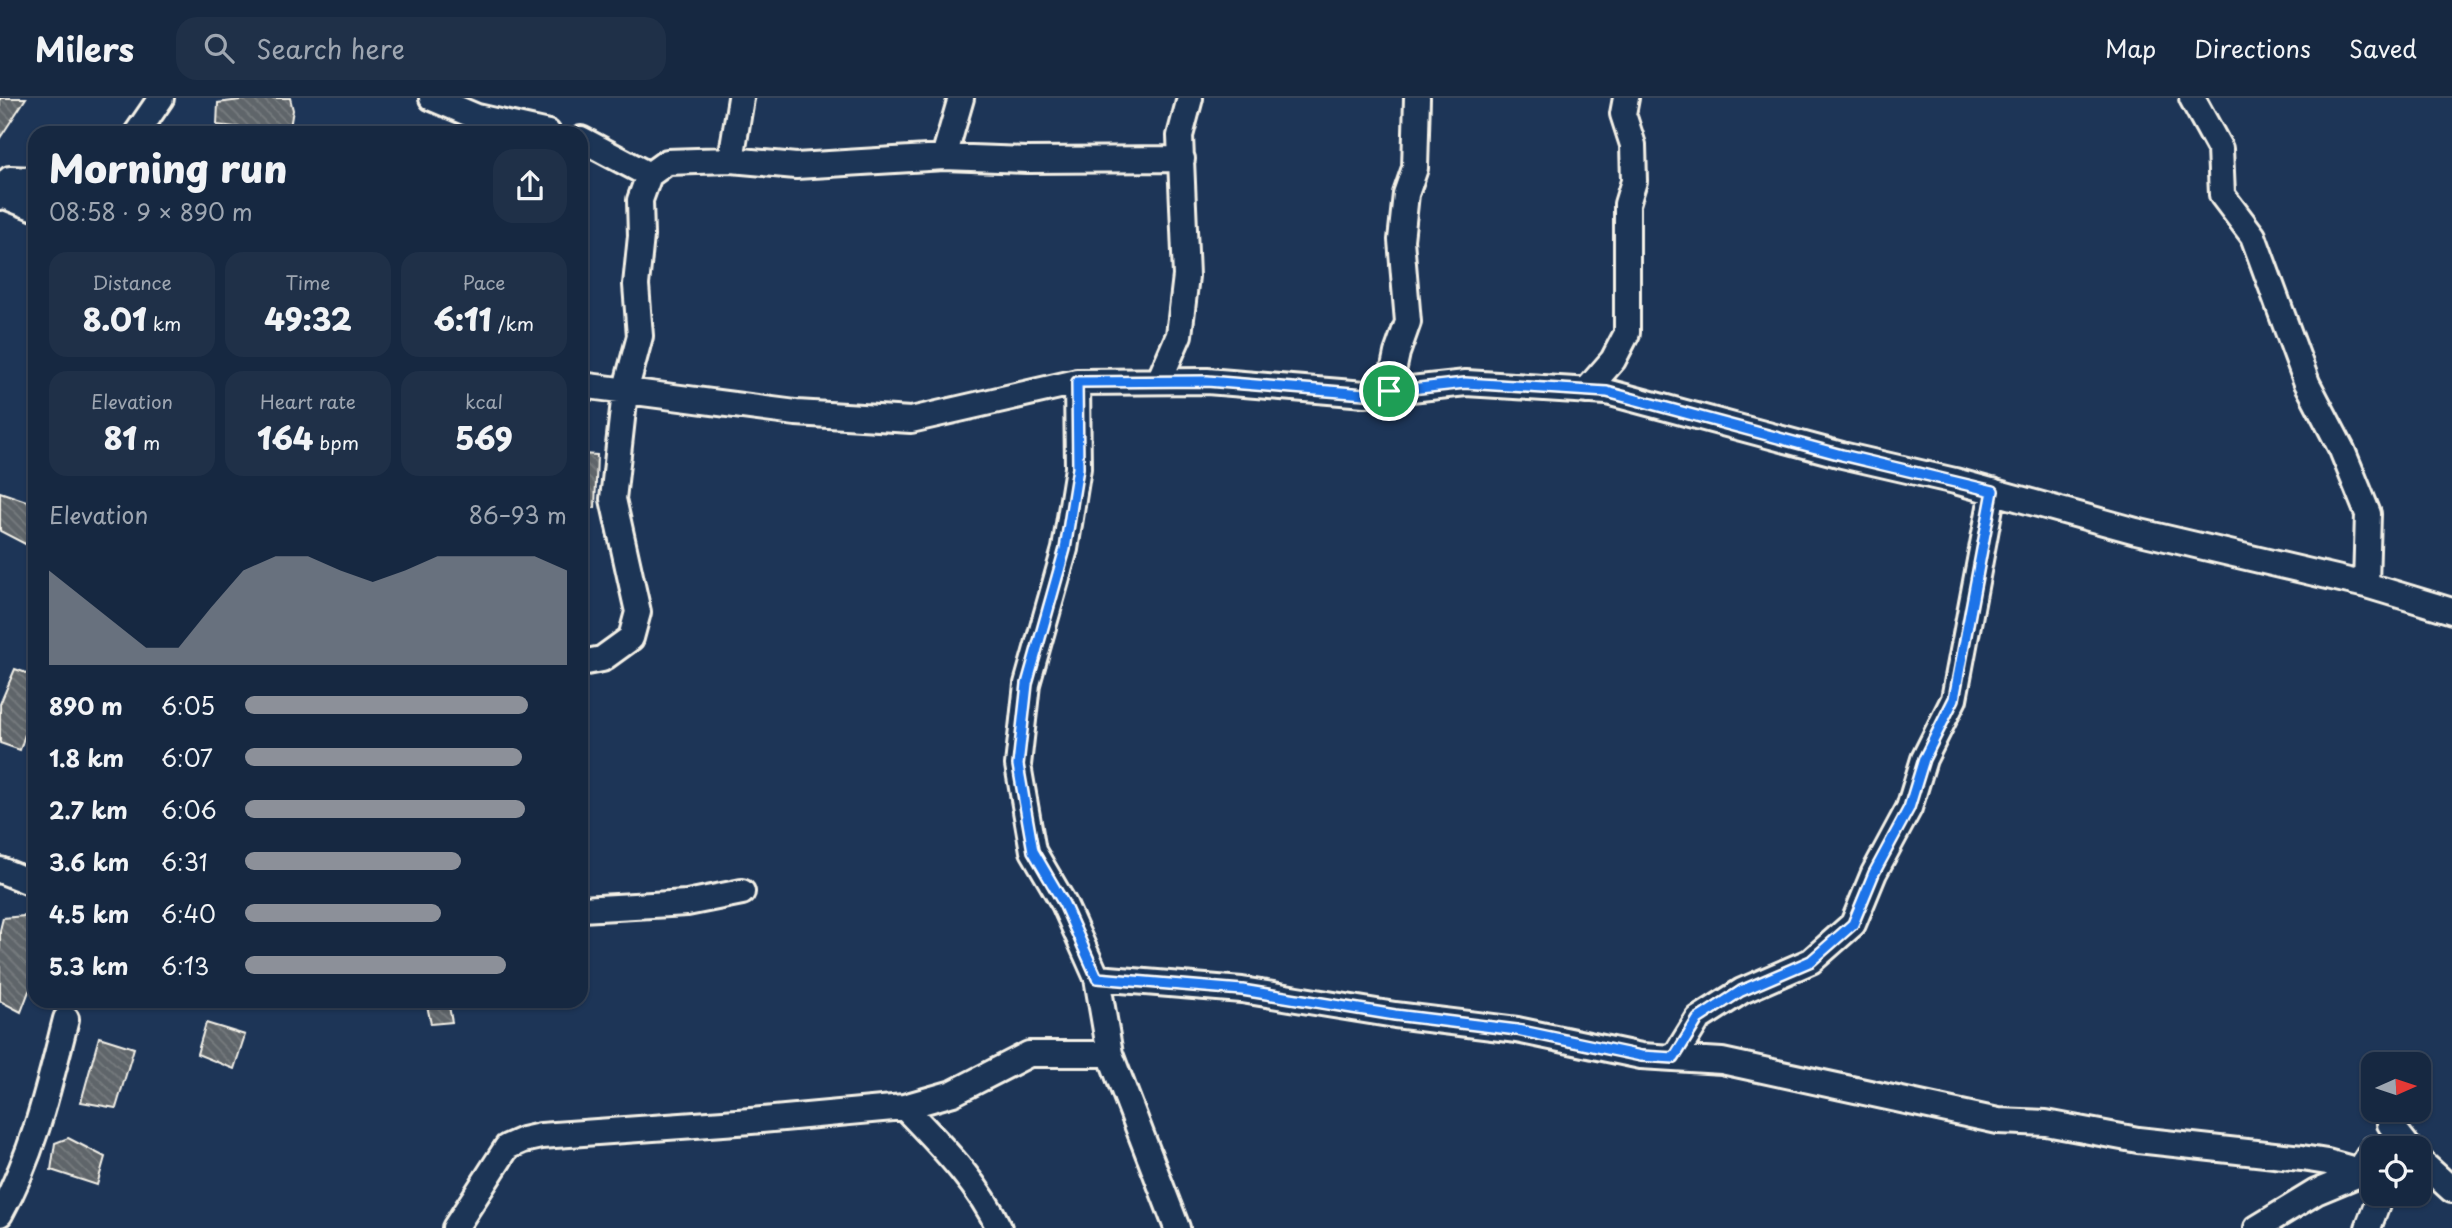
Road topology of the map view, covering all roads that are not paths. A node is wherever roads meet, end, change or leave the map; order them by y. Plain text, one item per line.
1 (161, 98) edge
2 (432, 98) edge
3 (741, 98) edge
4 (961, 98) edge
5 (1190, 98) edge
6 (1417, 98) edge
7 (1626, 98) edge
8 (2192, 98) edge
9 (142, 126) edge
10 (517, 126) edge
11 (588, 143) edge
12 (944, 157) junction
13 (1182, 159) junction
14 (731, 160) junction
15 (649, 175) junction
16 (28, 180) edge
17 (0, 195) edge
18 (28, 205) edge
19 (1077, 382) junction
20 (1159, 382) junction
21 (588, 386) edge
22 (1389, 391) junction
23 (1586, 391) junction
24 (625, 392) junction
25 (1993, 491) junction
26 (2366, 585) junction
27 (2452, 611) edge
28 (588, 662) edge
29 (0, 870) edge
30 (28, 881) edge
31 (742, 892) dead end
32 (588, 909) edge
33 (1097, 978) junction
34 (66, 1019) dead end
35 (1110, 1054) junction
36 (1674, 1058) junction
37 (904, 1107) junction
38 (2361, 1167) edge
39 (2431, 1172) edge
40 (2361, 1173) edge
41 (2452, 1190) edge
42 (2376, 1206) edge
43 (0, 1214) edge
44 (455, 1228) edge
45 (999, 1228) edge
46 (1177, 1228) edge
47 (2258, 1228) edge
48 (2368, 1228) edge

1 - 9 street
2 - 10 street
3 - 14 street
4 - 12 street
5 - 13 street
6 - 22 street
7 - 23 street
8 - 26 street
11 - 15 street
12 - 13 street
12 - 14 street
13 - 20 street
14 - 15 street
15 - 24 street
16 - 17 street
17 - 18 street
19 - 20 street
19 - 24 street
19 - 33 street
20 - 22 street
21 - 24 street
22 - 23 street
23 - 25 street
24 - 28 street
25 - 26 street
25 - 36 street
26 - 27 street
29 - 30 street
31 - 32 street
33 - 35 street
33 - 36 street
34 - 43 street
35 - 37 street
35 - 46 street
36 - 38 street
37 - 44 street
37 - 45 street
39 - 41 street
40 - 47 street
42 - 48 street

